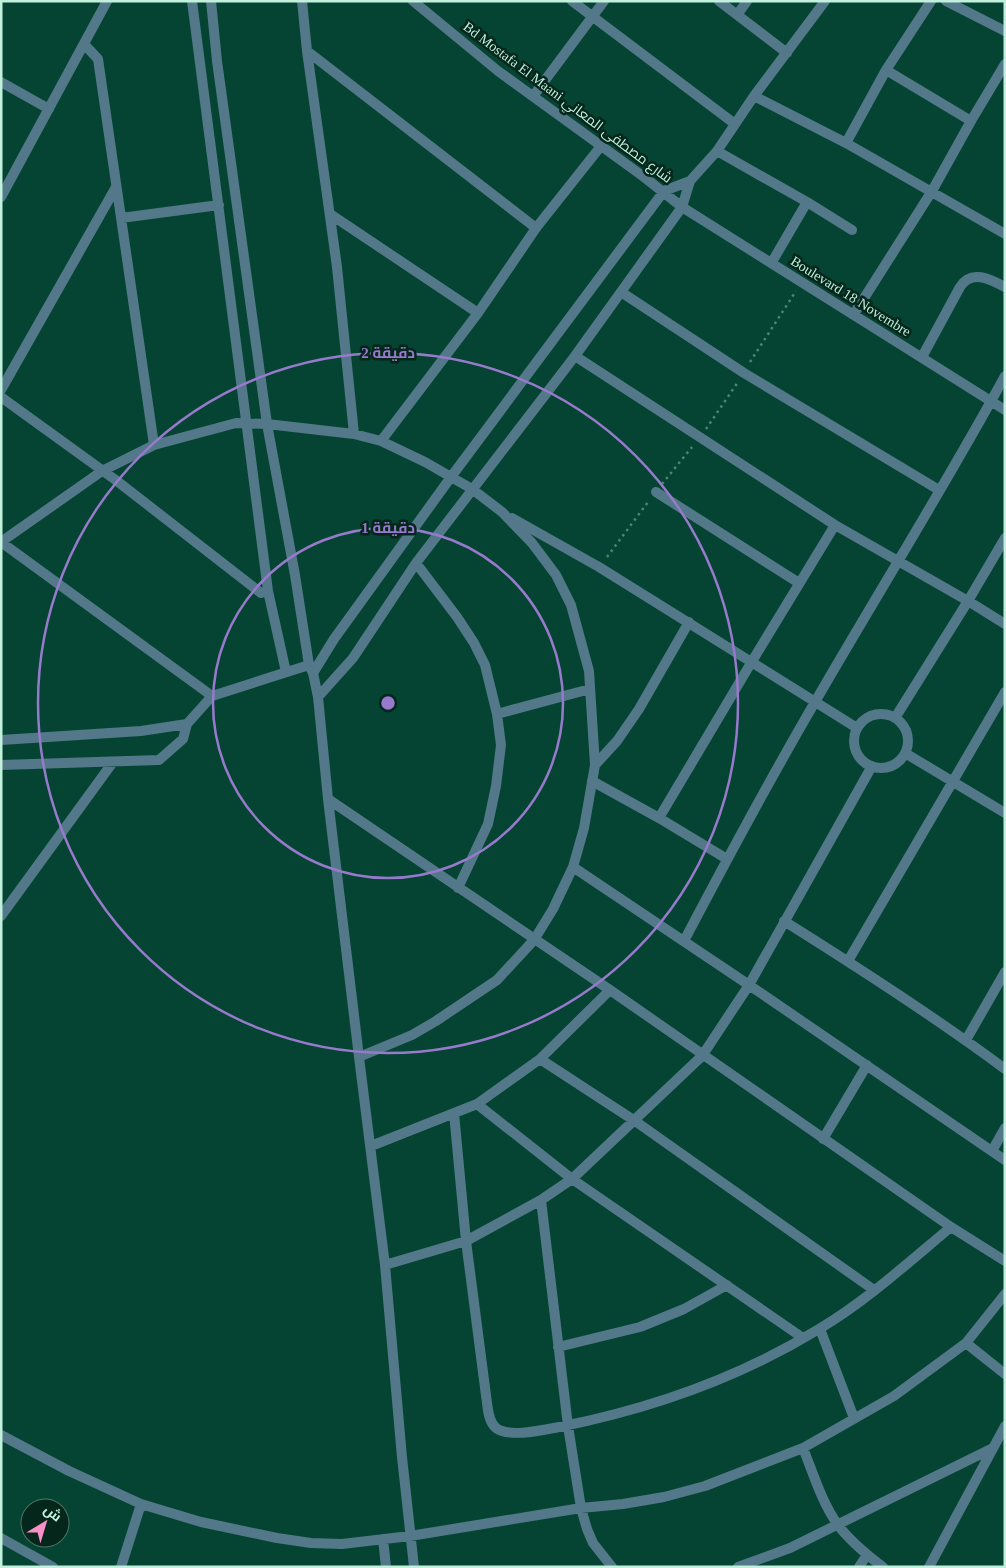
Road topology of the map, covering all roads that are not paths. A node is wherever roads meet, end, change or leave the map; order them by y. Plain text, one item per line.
1 (107, 1) edge
2 (192, 1) edge
3 (211, 1) edge
4 (302, 1) edge
5 (413, 1) edge
6 (572, 1) edge
7 (604, 1) edge
8 (719, 1) edge
9 (747, 1) edge
10 (825, 1) edge
11 (931, 1) edge
12 (946, 1) edge
13 (737, 15) junction
14 (593, 16) junction
15 (1005, 31) edge
16 (84, 44) junction
17 (307, 51) junction
18 (787, 53) junction
19 (1005, 64) edge
20 (886, 70) junction
21 (1, 82) edge
22 (534, 95) junction
23 (754, 96) junction
24 (49, 109) junction
25 (971, 120) junction
26 (735, 124) junction
27 (846, 143) junction
28 (601, 146) junction
29 (717, 151) junction
30 (690, 181) junction
31 (116, 187) junction
32 (664, 191) junction
33 (932, 191) junction
34 (1, 197) edge
35 (807, 202) junction
36 (219, 206) junction
37 (682, 207) junction
38 (330, 214) junction
39 (121, 218) junction
40 (536, 228) junction
41 (852, 230) dead end
42 (1005, 234) edge
43 (772, 262) junction
44 (1005, 287) edge
45 (621, 292) junction
46 (478, 313) junction
47 (854, 314) junction
48 (575, 356) junction
49 (922, 357) junction
50 (1005, 376) edge
51 (1, 390) edge
52 (1, 397) edge
53 (991, 401) junction
54 (1005, 410) edge
55 (246, 422) junction
56 (268, 424) junction
57 (354, 434) junction
58 (381, 441) junction
59 (154, 445) junction
60 (102, 471) junction
61 (451, 477) junction
62 (472, 490) junction
63 (939, 490) junction
64 (656, 492) dead end
65 (502, 512) junction
66 (835, 525) junction
67 (1005, 538) edge
68 (1, 542) edge
69 (898, 561) junction
70 (416, 563) junction
71 (799, 583) junction
72 (268, 591) junction
73 (968, 601) junction
74 (689, 622) junction
75 (1005, 624) edge
76 (751, 663) junction
77 (311, 669) junction
78 (286, 672) junction
79 (590, 690) junction
80 (1005, 692) edge
81 (212, 696) junction
82 (318, 697) junction
83 (815, 702) junction
84 (497, 714) junction
85 (895, 718) junction
86 (188, 724) junction
87 (857, 728) junction
88 (1, 740) edge
89 (905, 753) junction
90 (113, 762) junction
91 (1, 765) edge
92 (595, 765) junction
93 (872, 766) junction
94 (592, 781) junction
95 (953, 781) junction
96 (328, 799) junction
97 (1005, 813) edge
98 (659, 818) junction
99 (727, 859) junction
100 (573, 867) junction
101 (458, 888) junction
102 (1, 916) edge
103 (784, 921) junction
104 (534, 940) junction
105 (684, 941) junction
106 (848, 961) junction
107 (1005, 972) edge
108 (749, 985) junction
109 (610, 990) junction
110 (966, 1040) junction
111 (702, 1056) junction
112 (359, 1057) junction
113 (540, 1059) junction
114 (867, 1065) junction
115 (1005, 1070) edge
116 (477, 1104) junction
117 (454, 1113) junction
118 (635, 1121) junction
119 (1005, 1128) edge
120 (823, 1139) junction
121 (371, 1146) junction
122 (992, 1152) junction
123 (1005, 1160) edge
124 (572, 1179) junction
125 (541, 1200) junction
126 (950, 1227) junction
127 (466, 1241) junction
128 (1005, 1261) edge
129 (385, 1265) junction
130 (727, 1285) junction
131 (874, 1290) junction
132 (1005, 1294) edge
133 (820, 1329) junction
134 (803, 1338) junction
135 (966, 1343) junction
136 (558, 1347) junction
137 (1005, 1374) edge
138 (854, 1418) junction
139 (568, 1426) junction
140 (1005, 1426) edge
141 (1, 1435) edge
142 (803, 1448) junction
143 (993, 1448) junction
144 (141, 1504) junction
145 (581, 1508) junction
146 (838, 1525) junction
147 (410, 1536) junction
148 (1, 1538) edge
149 (383, 1539) junction
150 (867, 1555) junction
151 (52, 1567) edge
152 (122, 1567) edge
153 (386, 1567) edge
154 (414, 1567) edge
155 (612, 1567) edge
156 (738, 1567) edge
157 (859, 1567) edge
158 (883, 1567) edge
159 (929, 1567) edge

1 - 16 street
2 - 36 street
3 - 56 street
4 - 17 street
5 - 22 street, Bd Mostafa El Maani شارع مصطفى المعاني
6 - 14 street
7 - 14 street
8 - 13 street
9 - 13 street
10 - 18 street
11 - 20 street
12 - 15 street
13 - 18 street
14 - 22 street
14 - 26 street
16 - 24 street
16 - 31 street
17 - 38 street
17 - 40 street
18 - 23 street
19 - 25 street
20 - 25 street
20 - 27 street
21 - 24 street
22 - 28 street, Bd Mostafa El Maani شارع مصطفى المعاني
23 - 26 street
23 - 27 street
24 - 34 street
25 - 33 street
26 - 29 street
27 - 33 street
28 - 32 street, Bd Mostafa El Maani شارع مصطفى المعاني
28 - 40 street
29 - 30 street
29 - 35 street
30 - 32 street
30 - 37 street
31 - 39 street
31 - 51 street
32 - 37 street, Bd Mostafa El Maani شارع مصطفى المعاني
32 - 61 street
33 - 42 street
33 - 47 street
35 - 41 street
35 - 43 street
36 - 39 street
36 - 55 street
37 - 43 street, Boulevard 18 Novembre
37 - 45 street
38 - 46 street
38 - 57 street
39 - 59 street
40 - 46 street
43 - 47 street, Boulevard 18 Novembre
44 - 49 street
45 - 48 street
45 - 63 street
46 - 58 street
47 - 49 street, Boulevard 18 Novembre
48 - 62 street
48 - 66 street
49 - 53 street, Boulevard 18 Novembre
50 - 53 street
52 - 60 street
53 - 54 street, Boulevard 18 Novembre
53 - 63 street
55 - 56 street
55 - 59 street
55 - 72 street
56 - 57 street
56 - 77 street
57 - 58 street
58 - 61 street
59 - 60 street
60 - 68 street
60 - 72 street
61 - 62 street
61 - 77 street
62 - 65 street
62 - 70 street
63 - 69 street
64 - 71 street
65 - 74 street
65 - 79 street
66 - 69 street
66 - 71 street
67 - 73 street
68 - 81 street
69 - 73 street
69 - 83 street
70 - 82 street
70 - 84 street
71 - 76 street
72 - 78 street
73 - 75 street
73 - 85 street
74 - 76 street
74 - 92 street
76 - 83 street
76 - 98 street
77 - 78 street
77 - 82 street
78 - 81 street
79 - 84 street
79 - 92 street
80 - 95 street
81 - 86 street
82 - 96 street
83 - 87 street
83 - 99 street
84 - 101 street
85 - 87 street
85 - 89 street
86 - 88 street
86 - 90 street
87 - 93 street
89 - 93 street
89 - 95 street
90 - 91 street
90 - 102 street
92 - 94 street
93 - 103 street
94 - 98 street
94 - 100 street
95 - 97 street
95 - 106 street
96 - 101 street
96 - 112 street
98 - 99 street
99 - 105 street
100 - 104 street
100 - 105 street
101 - 104 street
103 - 106 street
103 - 108 street
104 - 109 street
104 - 112 street
105 - 108 street
106 - 110 street
107 - 110 street
108 - 111 street
108 - 114 street
109 - 111 street
109 - 113 street
110 - 115 street
111 - 118 street
111 - 120 street
112 - 121 street
113 - 116 street
113 - 118 street
114 - 120 street
114 - 122 street
116 - 117 street
116 - 124 street
117 - 121 street
117 - 127 street
118 - 124 street
118 - 131 street
119 - 122 street
120 - 126 street
121 - 129 street
122 - 123 street
124 - 125 street
124 - 130 street
125 - 127 street
125 - 136 street
126 - 128 street
126 - 131 street
127 - 129 street
127 - 139 street
129 - 147 street
130 - 134 street
130 - 136 street
131 - 133 street
132 - 135 street
133 - 134 street
133 - 138 street
134 - 139 street
135 - 137 street
135 - 138 street
136 - 139 street
138 - 142 street
139 - 145 street
140 - 143 street
141 - 144 street
142 - 145 street
142 - 146 street
143 - 146 street
143 - 159 street
144 - 149 street
144 - 152 street
145 - 147 street
145 - 155 street
146 - 150 street
146 - 156 street
147 - 149 street
147 - 154 street
148 - 151 street
149 - 153 street
150 - 157 street
150 - 158 street

